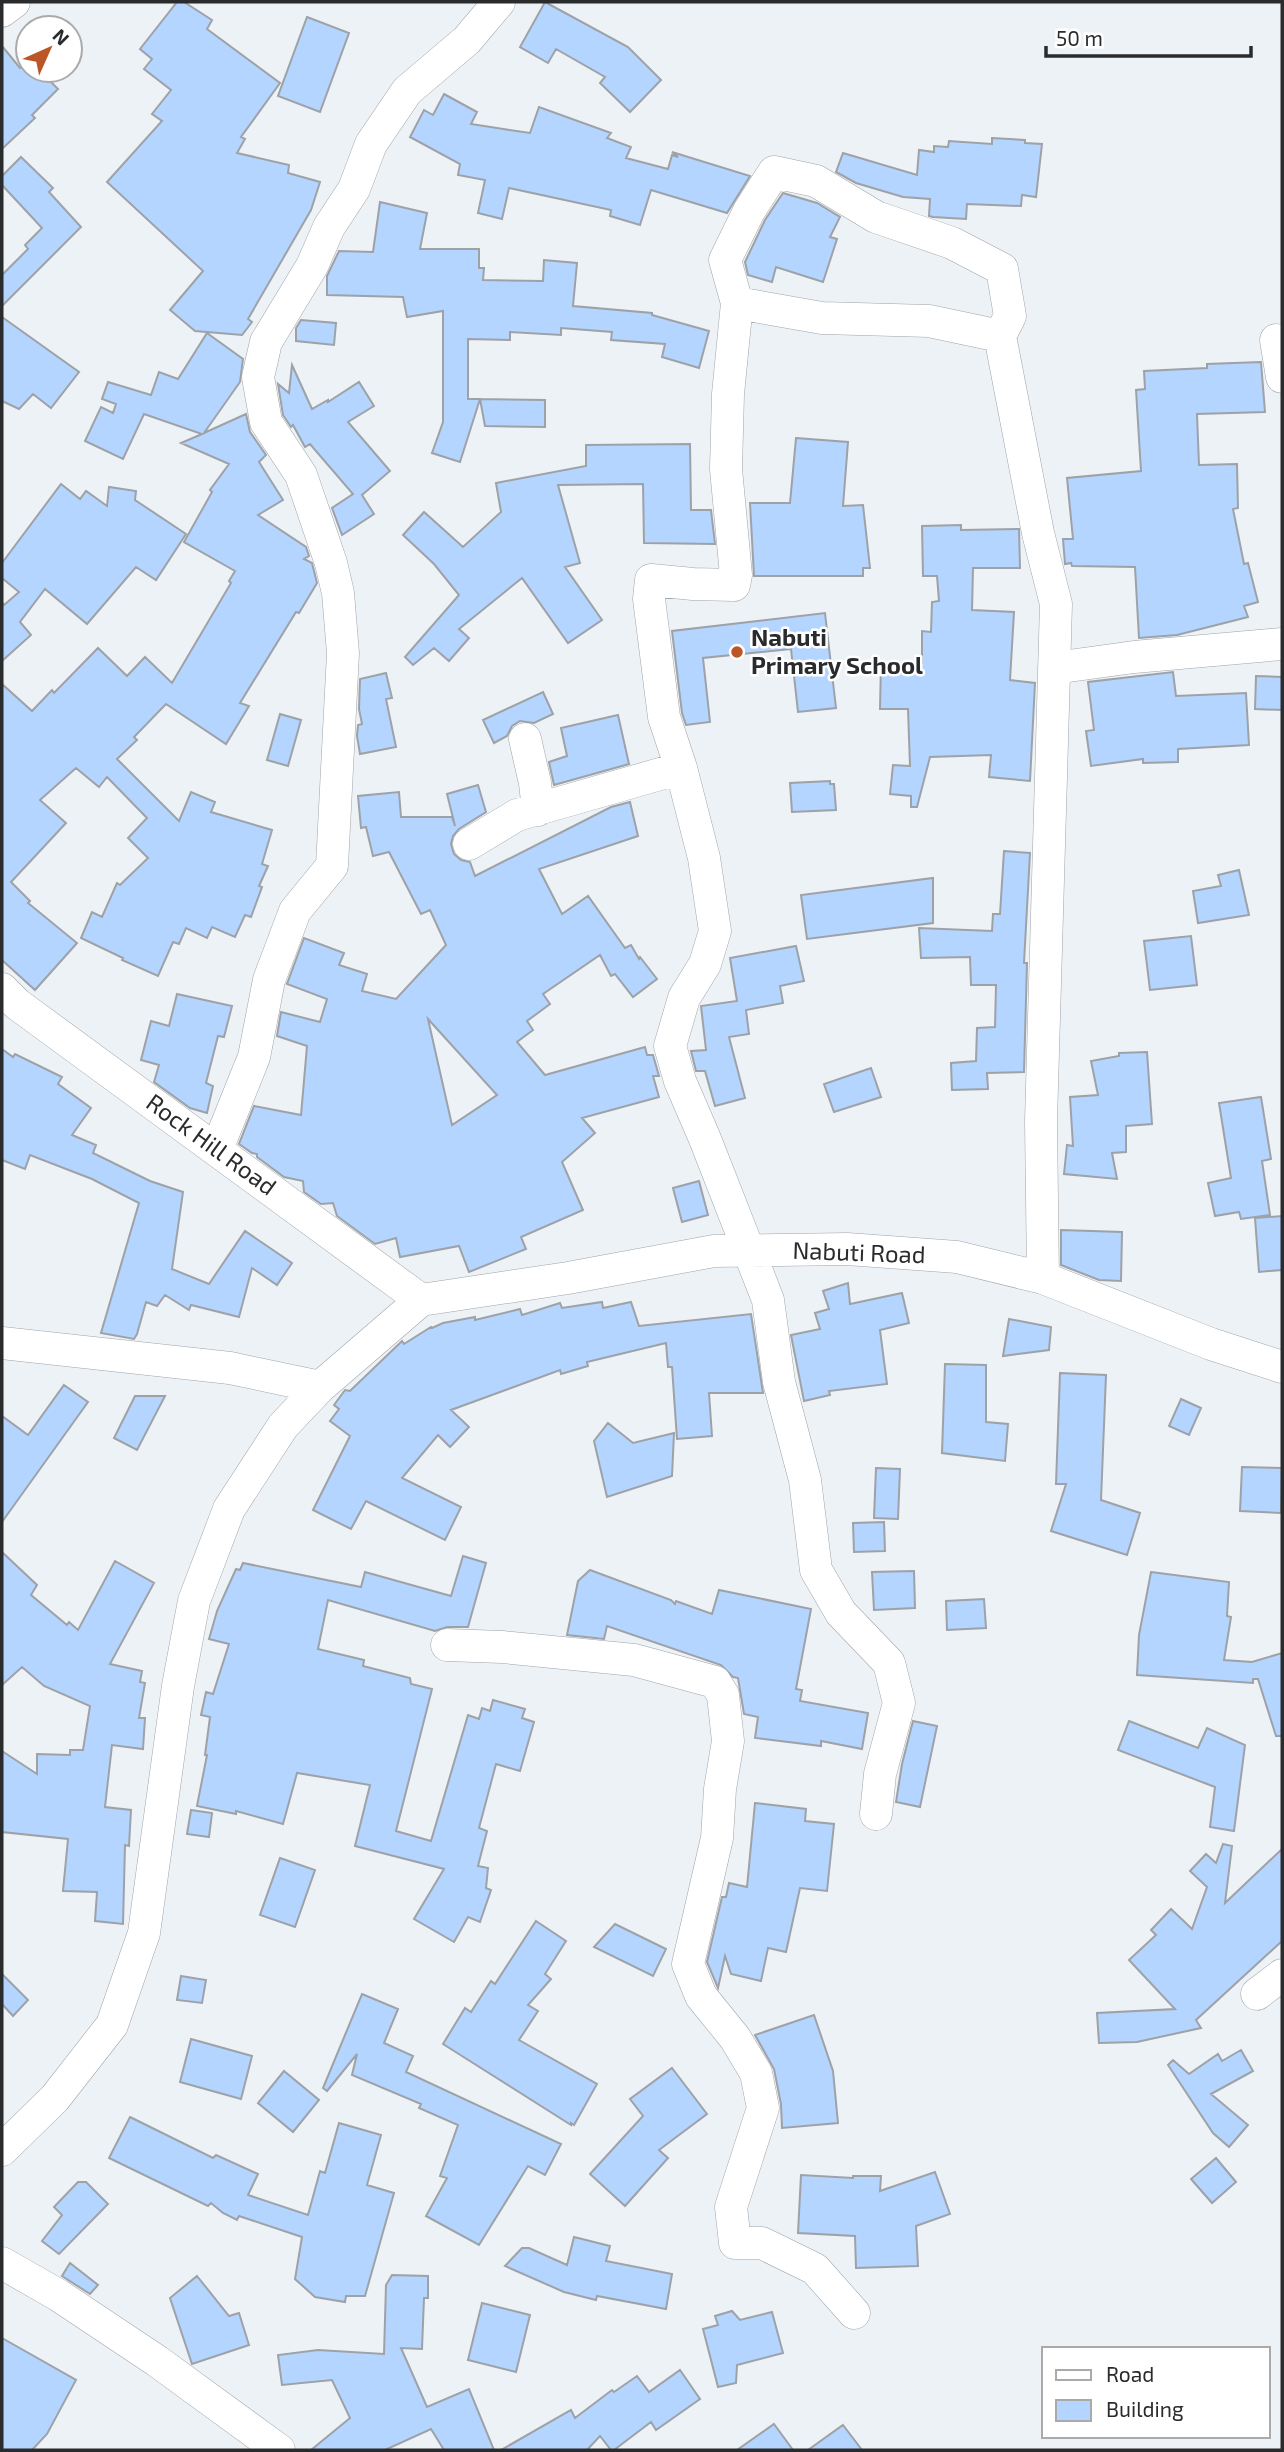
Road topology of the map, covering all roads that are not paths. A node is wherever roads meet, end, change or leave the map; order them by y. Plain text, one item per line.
1 (14, 2) edge
2 (499, 2) edge
3 (2, 11) edge
4 (737, 303) junction
5 (1000, 336) junction
6 (1276, 340) dead end
7 (1282, 377) edge
8 (1282, 644) edge
9 (1054, 668) junction
10 (525, 738) dead end
11 (681, 768) junction
12 (538, 810) junction
13 (468, 844) dead end
14 (2, 989) edge
15 (217, 1149) junction
16 (748, 1251) junction
17 (1043, 1278) junction
18 (421, 1300) junction
19 (2, 1343) edge
20 (1282, 1367) edge
21 (320, 1387) junction
22 (447, 1644) dead end
23 (876, 1814) dead end
24 (1282, 1975) edge
25 (1257, 1994) dead end
26 (2, 2150) edge
27 (2, 2263) edge
28 (854, 2313) dead end
29 (279, 2450) edge

1 - 3 street
2 - 15 street
4 - 5 street
4 - 5 street
4 - 11 street
5 - 9 street
6 - 7 street
8 - 9 street
9 - 17 street
10 - 12 street
11 - 12 street
11 - 16 street
12 - 13 street
14 - 15 street, Rock Hill Road
15 - 18 street, Rock Hill Road
16 - 17 street, Nabuti Road
16 - 18 street, Nabuti Road
16 - 23 street
17 - 20 street, Nabuti Road
18 - 21 street
19 - 21 street
21 - 26 street
22 - 28 street
24 - 25 street
27 - 29 street

